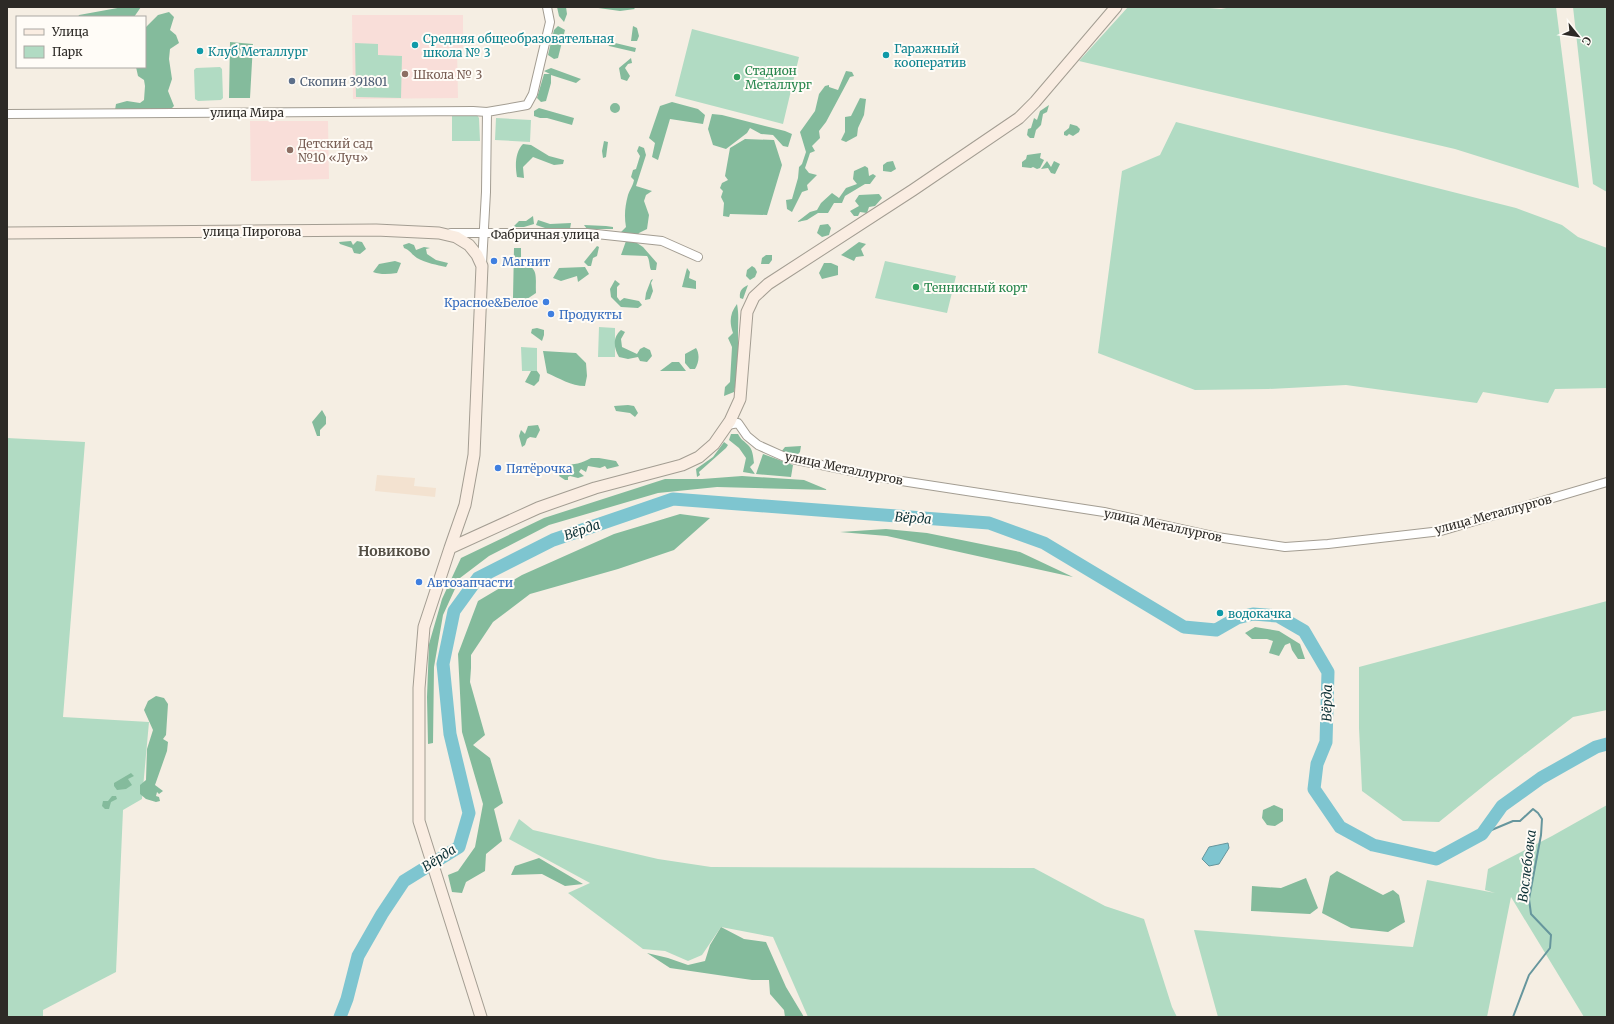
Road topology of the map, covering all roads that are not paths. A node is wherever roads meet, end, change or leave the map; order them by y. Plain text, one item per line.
1 (547, 7) edge
2 (1116, 7) edge
3 (487, 112) junction
4 (7, 114) edge
5 (7, 233) edge
6 (439, 233) junction
7 (484, 234) junction
8 (698, 257) dead end
9 (482, 266) junction
10 (728, 425) junction
11 (1607, 482) edge
12 (450, 548) junction
13 (481, 1017) edge

1 - 3 street
2 - 10 street
3 - 4 street, улица Мира
3 - 7 street, Фабричная улица
5 - 6 street, улица Пирогова
6 - 7 street
6 - 9 street, улица Пирогова
7 - 8 street, Фабричная улица
7 - 9 street, Фабричная улица
9 - 12 street
10 - 11 street, улица Металлургов
10 - 12 street
12 - 13 street

